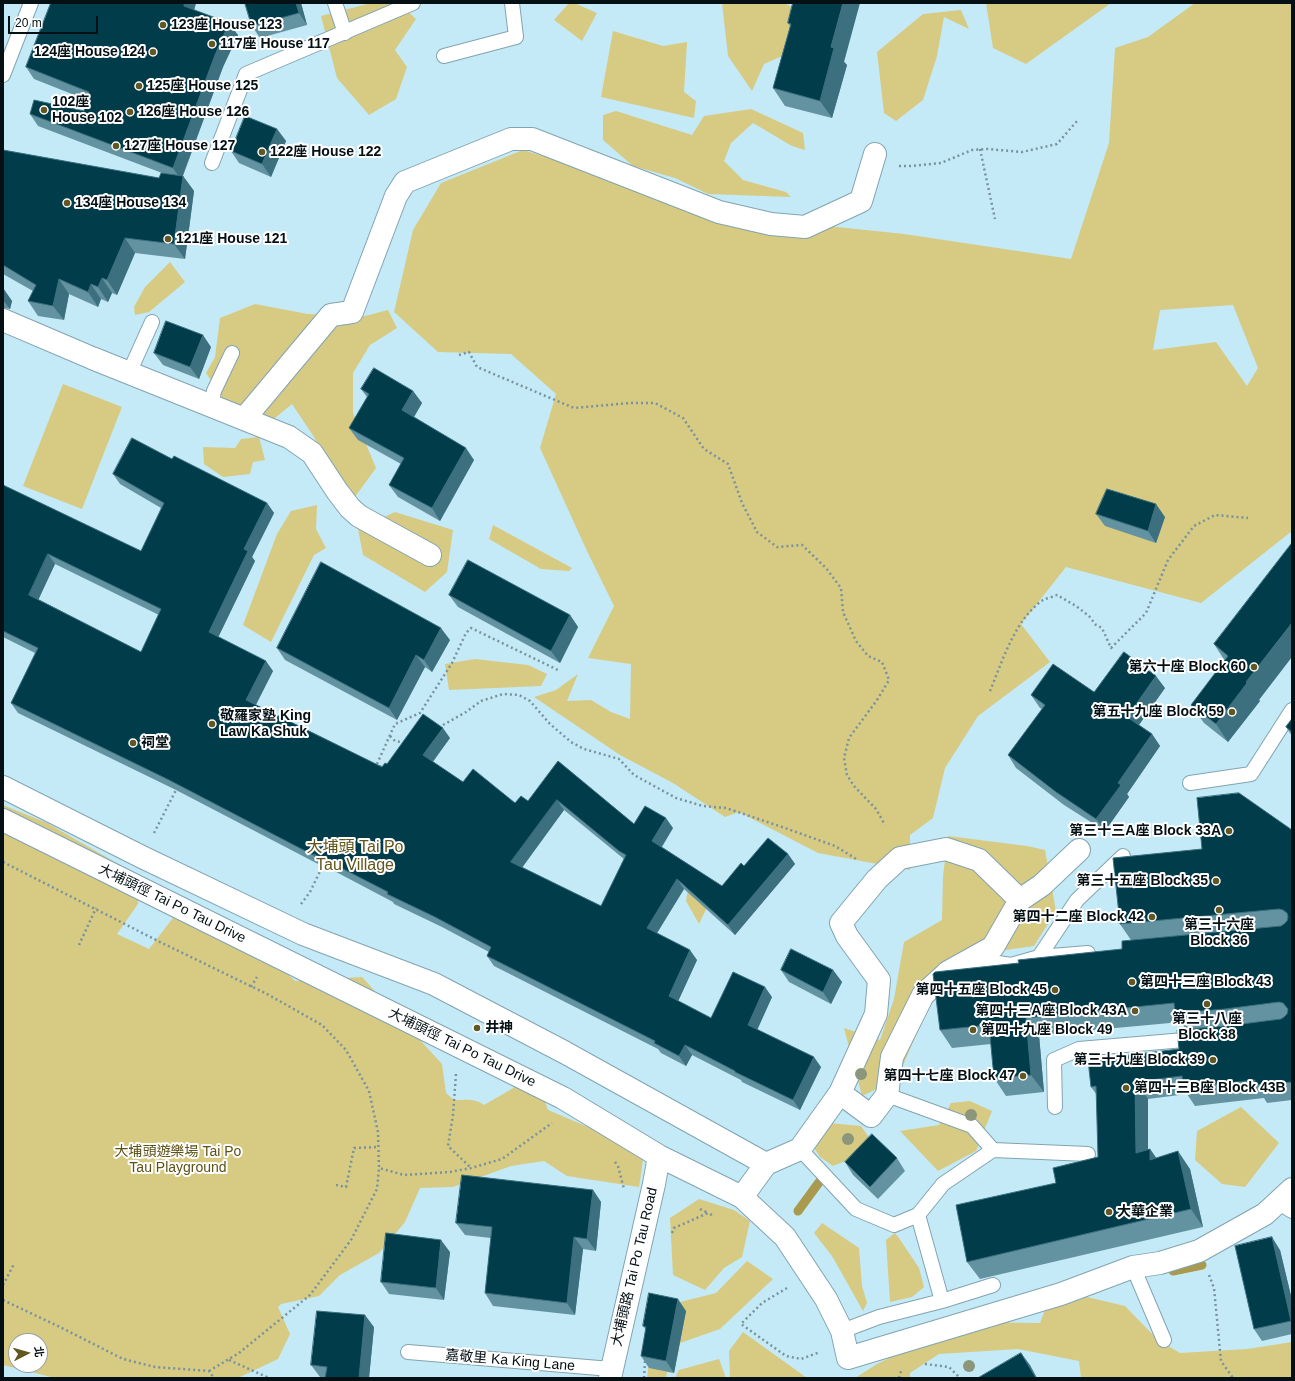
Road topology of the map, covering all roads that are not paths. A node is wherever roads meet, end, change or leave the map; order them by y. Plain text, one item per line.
1 (31, 3) edge
2 (335, 3) edge
3 (413, 3) edge
4 (512, 3) edge
5 (345, 33) junction
6 (444, 56) dead end
7 (3, 75) edge
8 (875, 154) dead end
9 (212, 163) dead end
10 (3, 320) edge
11 (152, 322) dead end
12 (232, 353) dead end
13 (129, 373) junction
14 (211, 405) junction
15 (244, 419) junction
16 (430, 555) dead end
17 (1292, 710) edge
18 (1190, 783) dead end
19 (3, 787) edge
20 (3, 820) edge
21 (1079, 850) dead end
22 (1123, 856) edge
23 (1020, 900) junction
24 (1101, 952) edge
25 (1039, 957) junction
26 (972, 959) junction
27 (1206, 1038) edge
28 (840, 1093) junction
29 (887, 1095) junction
30 (1055, 1107) dead end
31 (800, 1149) junction
32 (993, 1150) junction
33 (1088, 1154) dead end
34 (659, 1156) junction
35 (766, 1164) junction
36 (742, 1196) junction
37 (1287, 1201) edge
38 (918, 1215) junction
39 (1133, 1267) junction
40 (994, 1285) dead end
41 (942, 1300) junction
42 (842, 1331) junction
43 (1164, 1340) dead end
44 (408, 1352) dead end
45 (611, 1373) edge

1 - 7 lane
2 - 5 lane
3 - 5 lane
4 - 6 lane
5 - 9 lane
8 - 15 street
10 - 13 street
11 - 13 lane
12 - 14 lane
13 - 14 street
14 - 15 street
15 - 16 street
17 - 18 lane
19 - 35 street
20 - 34 street, 大埔頭徑 Tai Po Tau Drive
21 - 23 street
22 - 25 lane
23 - 26 street
23 - 28 street
24 - 25 lane
25 - 26 lane
26 - 29 street
27 - 30 lane
28 - 29 street
28 - 31 street
29 - 32 lane
31 - 35 street
31 - 38 lane
32 - 33 lane
32 - 38 lane
34 - 36 street, 大埔頭徑 Tai Po Tau Drive
34 - 45 street, 大埔頭路 Tai Po Tau Road
35 - 36 street
36 - 42 street, 大埔頭徑 Tai Po Tau Drive
37 - 39 street
38 - 41 lane
39 - 42 street, 大埔頭徑 Tai Po Tau Drive
39 - 43 lane
40 - 41 lane
41 - 42 lane
44 - 45 lane, 嘉敬里 Ka King Lane

